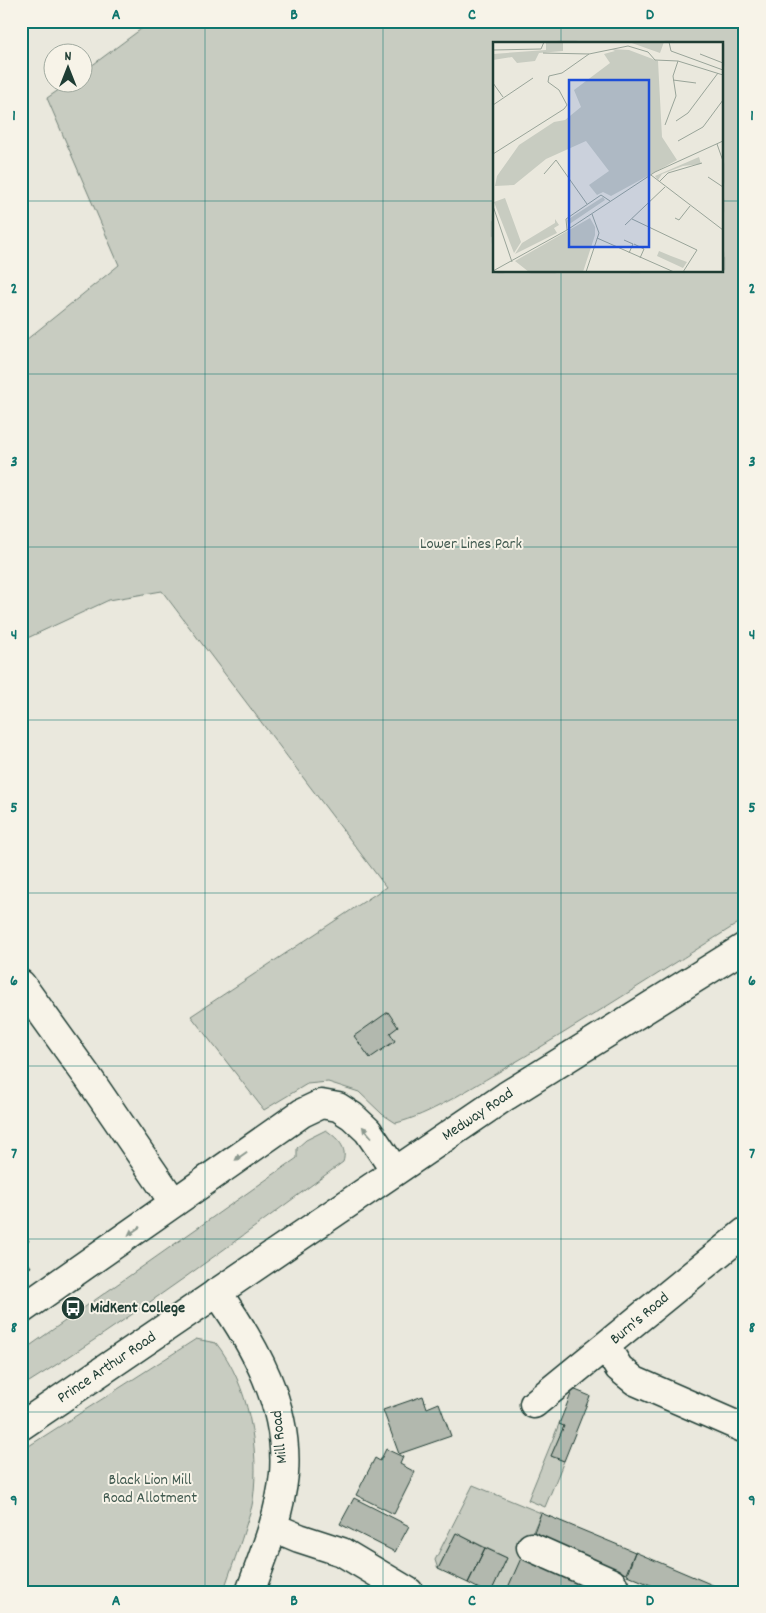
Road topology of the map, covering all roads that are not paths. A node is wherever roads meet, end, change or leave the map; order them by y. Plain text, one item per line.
1 (745, 947) edge
2 (21, 984) edge
3 (395, 1171) junction
4 (174, 1202) junction
5 (745, 1232) edge
6 (217, 1292) junction
7 (21, 1310) edge
8 (606, 1347) junction
9 (534, 1404) dead end
10 (21, 1426) edge
11 (745, 1429) edge
12 (273, 1527) junction
13 (532, 1547) dead end
14 (623, 1591) edge
15 (250, 1592) edge
16 (410, 1592) edge

1 - 3 street, Medway Road
2 - 4 street
3 -> 4 street
3 - 6 street, Medway Road
4 -> 7 street
5 - 8 street, Burn's Road
6 - 10 street, Prince Arthur Road
6 - 12 street, Mill Road
8 - 9 street, Burn's Road
8 - 11 street
12 - 15 street, Mill Road
12 - 16 street
13 - 14 street

